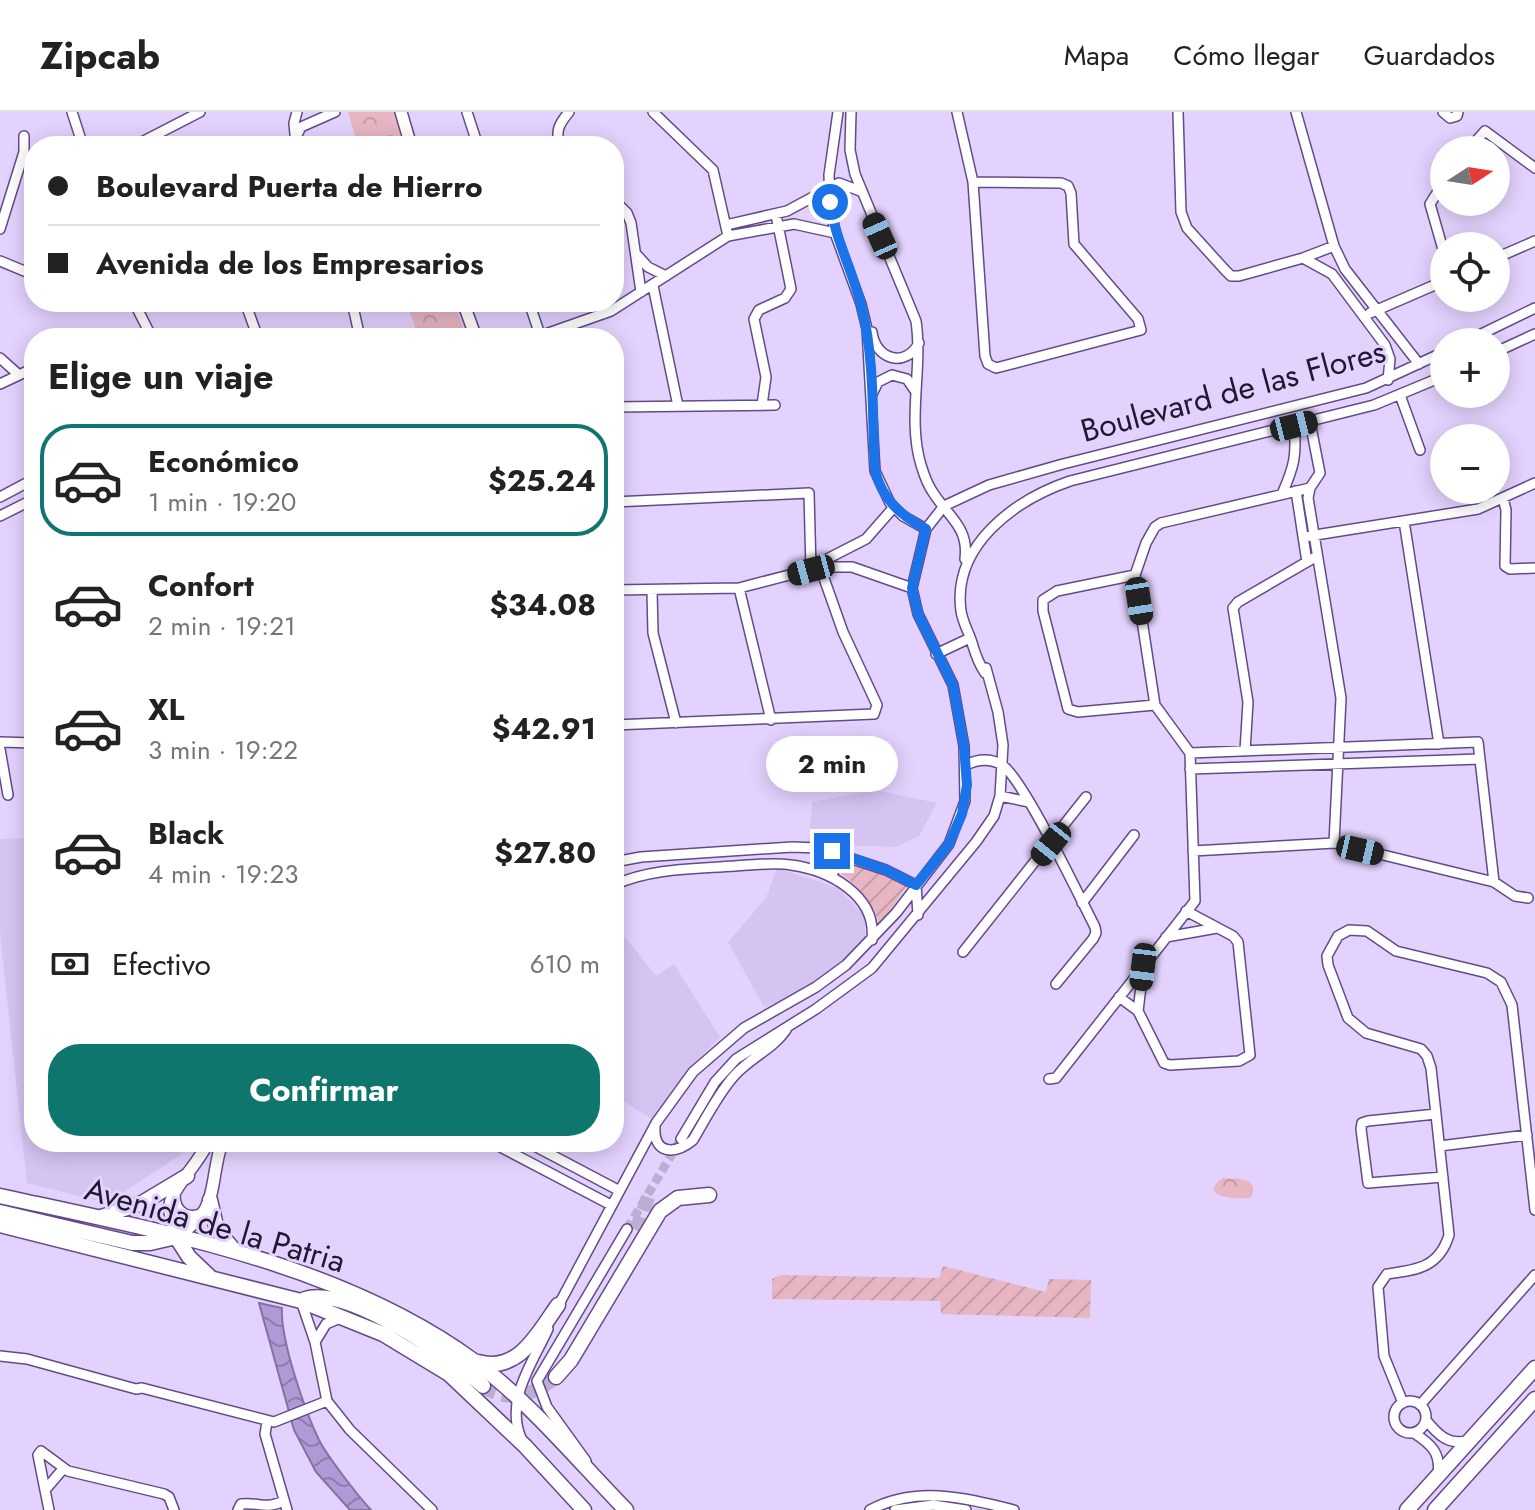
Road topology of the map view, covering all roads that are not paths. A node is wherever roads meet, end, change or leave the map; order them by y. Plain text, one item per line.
1 (72, 112) edge
2 (200, 112) edge
3 (304, 112) edge
4 (323, 112) edge
5 (335, 112) edge
6 (401, 112) edge
7 (467, 112) edge
8 (569, 112) edge
9 (653, 112) edge
10 (838, 112) edge
11 (851, 112) edge
12 (957, 112) edge
13 (1178, 112) edge
14 (1296, 112) edge
15 (1443, 112) edge
16 (1458, 112) edge
17 (297, 121) edge
18 (24, 136) dead end
19 (80, 136) edge
20 (153, 136) edge
21 (408, 136) edge
22 (475, 136) edge
23 (557, 136) edge
24 (1510, 150) edge
25 (1535, 168) edge
26 (973, 182) junction
27 (829, 187) junction
28 (860, 191) junction
29 (624, 210) edge
30 (777, 220) junction
31 (0, 229) edge
32 (727, 230) junction
33 (835, 233) junction
34 (1535, 241) edge
35 (1334, 246) junction
36 (1510, 252) edge
37 (637, 255) junction
38 (1303, 258) junction
39 (0, 261) edge
40 (24, 271) edge
41 (666, 276) junction
42 (653, 286) junction
43 (1430, 287) edge
44 (641, 292) junction
45 (624, 302) edge
46 (1535, 308) edge
47 (1375, 310) junction
48 (863, 311) junction
49 (606, 312) edge
50 (1364, 317) junction
51 (1513, 319) junction
52 (566, 328) edge
53 (1493, 328) edge
54 (1530, 337) edge
55 (919, 342) junction
56 (1510, 346) edge
57 (0, 358) edge
58 (1430, 359) edge
59 (1419, 364) junction
60 (24, 373) edge
61 (19, 375) junction
62 (1388, 380) junction
63 (1430, 382) edge
64 (0, 384) edge
65 (1400, 395) junction
66 (871, 396) junction
67 (917, 400) junction
68 (762, 405) junction
69 (775, 405) dead end
70 (678, 406) junction
71 (624, 407) edge
72 (1310, 422) junction
73 (1226, 423) junction
74 (1294, 426) junction
75 (1231, 441) junction
76 (1420, 450) dead end
77 (1535, 483) edge
78 (24, 485) edge
79 (1310, 488) junction
80 (1296, 491) junction
81 (1282, 494) junction
82 (1510, 495) edge
83 (0, 497) edge
84 (24, 502) edge
85 (624, 502) edge
86 (1489, 504) edge
87 (1504, 504) edge
88 (944, 506) junction
89 (894, 507) junction
90 (0, 516) edge
91 (1404, 521) junction
92 (926, 529) junction
93 (1308, 536) junction
94 (811, 542) junction
95 (1317, 556) junction
96 (1307, 562) junction
97 (819, 565) junction
98 (1535, 568) edge
99 (964, 570) junction
100 (1135, 575) junction
101 (739, 588) junction
102 (912, 588) junction
103 (624, 590) edge
104 (652, 591) junction
105 (972, 642) junction
106 (937, 656) junction
107 (1155, 705) junction
108 (771, 720) junction
109 (676, 723) junction
110 (624, 725) edge
111 (0, 742) edge
112 (24, 743) edge
113 (1439, 744) junction
114 (1338, 748) junction
115 (0, 749) edge
116 (1245, 751) junction
117 (1190, 753) junction
118 (1480, 759) junction
119 (1338, 764) junction
120 (966, 765) junction
121 (1003, 766) junction
122 (1190, 769) junction
123 (8, 795) dead end
124 (1000, 796) junction
125 (1086, 797) dead end
126 (1029, 802) junction
127 (1134, 835) dead end
128 (1334, 843) junction
129 (1051, 844) junction
130 (1193, 851) junction
131 (842, 854) junction
132 (626, 860) joint
133 (831, 877) junction
134 (631, 878) junction
135 (624, 881) edge
136 (1494, 882) junction
137 (916, 885) junction
138 (1528, 898) dead end
139 (1082, 903) junction
140 (1186, 911) junction
141 (918, 915) junction
142 (886, 924) junction
143 (1217, 928) junction
144 (900, 937) junction
145 (1166, 937) junction
146 (872, 940) junction
147 (963, 952) dead end
148 (1143, 967) junction
149 (1056, 984) dead end
150 (1119, 997) junction
151 (1138, 1011) junction
152 (788, 1027) junction
153 (1049, 1079) dead end
154 (1436, 1114) junction
155 (656, 1123) junction
156 (1527, 1135) junction
157 (681, 1139) tunnel mouth
158 (1440, 1146) junction
159 (204, 1152) edge
160 (219, 1152) edge
161 (510, 1152) edge
162 (546, 1152) edge
163 (187, 1176) junction
164 (1443, 1177) junction
165 (618, 1190) junction
166 (174, 1194) junction
167 (709, 1195) dead end
168 (0, 1196) edge
169 (208, 1205) junction
170 (611, 1205) junction
171 (1535, 1210) edge
172 (0, 1212) edge
173 (93, 1217) junction
174 (0, 1225) edge
175 (632, 1229) joint
176 (176, 1237) junction
177 (242, 1255) junction
178 (1535, 1275) edge
179 (211, 1278) junction
180 (340, 1288) junction
181 (301, 1301) junction
182 (558, 1305) junction
183 (343, 1317) junction
184 (315, 1342) junction
185 (0, 1356) edge
186 (474, 1361) junction
187 (1535, 1368) edge
188 (483, 1386) tunnel mouth
189 (517, 1397) junction
190 (1535, 1399) edge
191 (327, 1401) junction
192 (1403, 1403) junction
193 (1420, 1405) junction
194 (1426, 1420) junction
195 (267, 1422) junction
196 (1414, 1433) junction
197 (1471, 1440) junction
198 (525, 1446) junction
199 (63, 1469) junction
200 (590, 1472) junction
201 (1438, 1477) junction
202 (45, 1490) junction
203 (285, 1506) edge
204 (49, 1510) edge
205 (174, 1510) edge
206 (238, 1510) edge
207 (432, 1510) edge
208 (584, 1510) edge
209 (626, 1510) edge
210 (870, 1510) edge
211 (895, 1510) edge
212 (966, 1510) edge
213 (1014, 1510) edge
214 (1407, 1510) edge
215 (1435, 1510) edge

1 - 19 street
2 - 20 street
3 - 17 street
4 - 17 street
5 - 17 street
6 - 21 street
7 - 22 street
8 - 23 street
9 - 32 street
10 - 27 street
11 - 28 street
12 - 26 street
13 - 38 street
14 - 35 street
15 - 16 street
18 - 31 street
24 - 25 street
26 - 26 street
27 - 28 street
27 - 30 street
27 - 33 street
28 - 55 street
29 - 37 street
30 - 32 street
30 - 33 street
30 - 68 street
32 - 41 street
33 - 48 street
34 - 36 street
35 - 38 street
35 - 47 street
37 - 41 street
37 - 44 street
38 - 50 street
39 - 40 street
41 - 42 street
42 - 44 street
42 - 70 street
43 - 47 street
44 - 45 street
46 - 51 street
47 - 50 street
47 - 59 street
48 - 55 street
48 - 66 street
49 - 52 street
50 - 62 street
51 - 53 street
51 - 54 street
54 - 56 street
55 - 67 street
57 - 61 street
58 - 59 street, Boulevard de las Flores
59 - 62 street, Boulevard de las Flores
60 - 61 street
61 - 64 street
62 - 73 street, Boulevard de las Flores
63 - 65 street, Boulevard de las Flores
65 - 72 street, Boulevard de las Flores
65 - 76 street
66 - 67 street
66 - 89 street
67 - 88 street
68 - 69 street
68 - 70 street
70 - 71 street
72 - 74 street, Boulevard de las Flores
72 - 79 street
73 - 75 street
73 - 88 street, Boulevard de las Flores
74 - 75 street, Boulevard de las Flores
74 - 81 street
75 - 99 street, Boulevard de las Flores
77 - 82 street
78 - 83 street
79 - 80 street
79 - 93 street
80 - 81 street
80 - 93 street
81 - 100 street
84 - 90 street
85 - 94 street
86 - 91 street
87 - 98 street
88 - 92 street
88 - 99 street
89 - 92 street
89 - 97 street
91 - 93 street
91 - 113 street
92 - 102 street
93 - 95 street
93 - 96 street
94 - 97 street
94 - 97 street
95 - 96 street
95 - 114 street
96 - 116 street
97 - 101 street
97 - 102 street
97 - 108 street
99 - 105 street, Boulevard de las Flores
100 - 107 street
100 - 107 street
101 - 104 street
101 - 108 street
102 - 106 street
103 - 104 street
104 - 109 street
105 - 106 street
105 - 121 street, Boulevard de las Flores
106 - 120 street
107 - 117 street
108 - 109 street
109 - 110 street
111 - 112 street
113 - 114 street
113 - 118 street
114 - 116 street
114 - 119 street
115 - 123 street
116 - 117 street
117 - 122 street
118 - 119 street
118 - 136 street
119 - 122 street
119 - 128 street
120 - 121 street
120 - 137 street
121 - 124 street, Boulevard de las Flores
121 - 126 street
122 - 130 street
124 - 126 street
124 - 141 street, Boulevard de las Flores
125 - 129 street
126 - 129 street
127 - 139 street
128 - 130 street
128 - 136 street
129 - 139 street
129 - 147 street
130 - 140 street
131 - 132 street
131 - 133 street
131 - 137 street
132 - 134 street
133 - 134 street
133 - 146 street
134 - 135 street
136 - 138 street
137 - 141 street
137 - 142 street
139 - 149 street
140 - 143 street
140 - 145 street
141 - 144 street, Boulevard de las Flores
142 - 144 street
142 - 146 street
143 - 145 street
143 - 151 street
144 - 152 street, Boulevard de las Flores
145 - 148 street
146 - 155 street
148 - 150 street
148 - 151 street
150 - 151 street
150 - 153 street
152 - 155 street
152 - 157 street
154 - 156 street
154 - 158 street
154 - 164 street
155 - 165 street
156 - 158 street
156 - 171 street
158 - 164 street
159 - 163 street
160 - 169 street
161 - 170 street
162 - 165 street
163 - 166 street
163 - 173 main road
164 - 192 street
165 - 170 street
166 - 169 street
166 - 176 street
167 - 175 main road
168 - 173 main road, Avenida de la Patria
169 - 176 street
169 - 177 main road
170 - 182 street
172 - 176 main road
173 - 176 main road, Avenida de la Patria
174 - 179 main road, Avenida de la Patria
175 - 200 street
176 - 177 main road, Avenida de la Patria
176 - 179 main road
177 - 180 main road, Avenida de la Patria
178 - 193 street
179 - 181 main road, Avenida de la Patria
180 - 181 main road
180 - 186 main road, Avenida de la Patria
181 - 183 main road, Avenida de la Patria
181 - 184 street
181 - 188 main road
182 - 186 main road
182 - 189 street
183 - 184 street
183 - 198 main road, Avenida de la Patria
184 - 191 street
185 - 195 street
186 - 189 main road, Avenida de la Patria
187 - 197 main road
189 - 198 street
189 - 200 main road, Avenida de la Patria
190 - 215 main road
191 - 195 street
191 - 207 street
192 - 193 street
192 - 196 street
193 - 194 street
194 - 196 street
194 - 197 street
195 - 203 street
196 - 201 street
197 - 201 main road
198 - 208 main road, Avenida de la Patria
199 - 202 street
199 - 202 street
199 - 205 street
200 - 209 main road, Avenida de la Patria
201 - 214 main road
202 - 204 street
203 - 206 street
210 - 213 street
211 - 212 street

